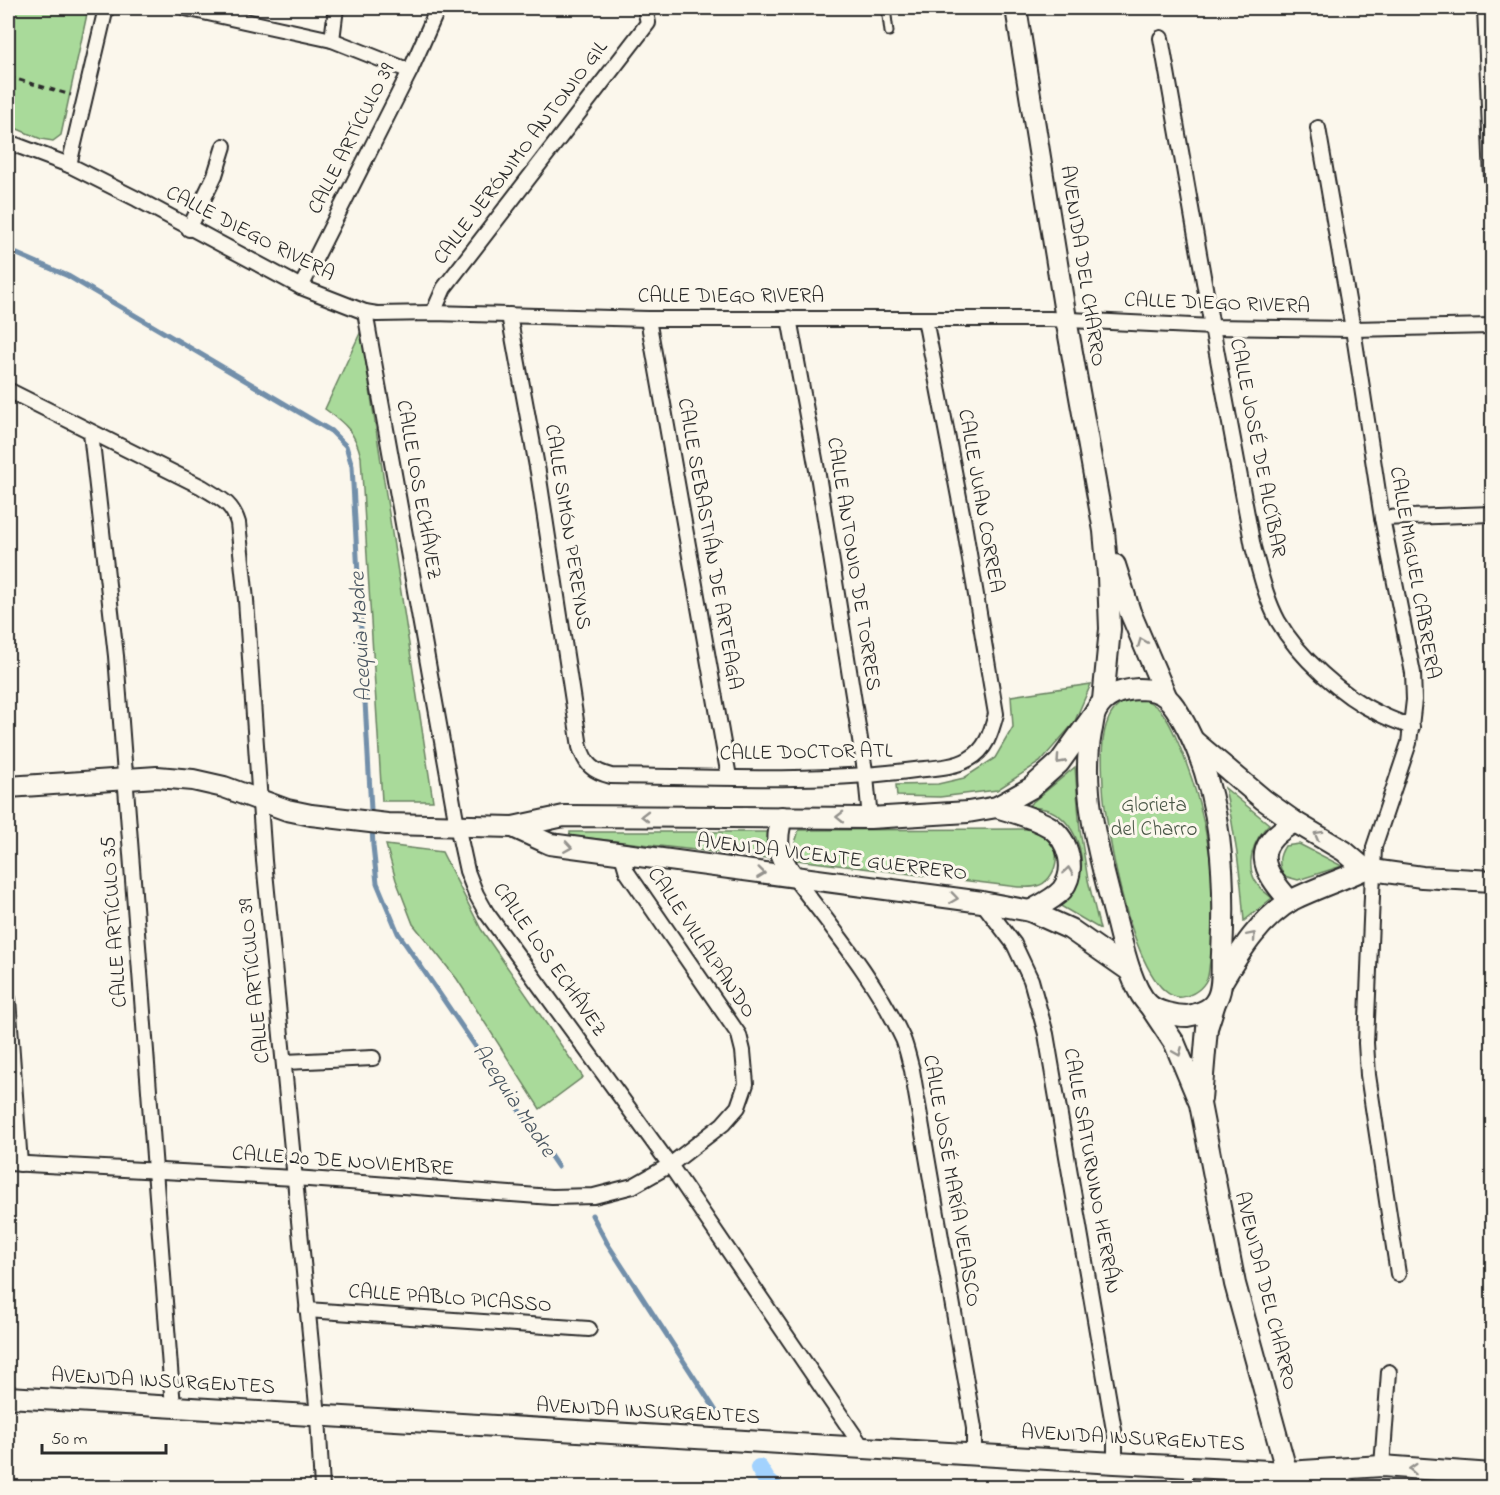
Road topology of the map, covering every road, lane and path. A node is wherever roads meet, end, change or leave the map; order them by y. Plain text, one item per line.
1 (106, 8) edge
2 (185, 8) edge
3 (336, 8) edge
4 (438, 8) edge
5 (645, 8) edge
6 (886, 8) edge
7 (1016, 8) edge
8 (1485, 8) edge
9 (1490, 26) edge
10 (889, 32) dead end
11 (1161, 38) dead end
12 (332, 40) junction
13 (8, 66) edge
14 (410, 71) junction
15 (8, 78) edge
16 (85, 99) junction
17 (1318, 128) dead end
18 (8, 142) edge
19 (224, 146) dead end
20 (69, 165) junction
21 (1492, 180) edge
22 (189, 229) junction
23 (301, 287) junction
24 (365, 312) junction
25 (433, 313) junction
26 (509, 315) junction
27 (789, 318) junction
28 (648, 319) junction
29 (925, 319) junction
30 (1066, 320) junction
31 (1492, 326) edge
32 (1212, 327) junction
33 (1353, 329) junction
34 (8, 390) edge
35 (91, 433) junction
36 (1492, 514) edge
37 (1382, 518) junction
38 (1104, 531) junction
39 (992, 691) joint
40 (1166, 696) junction
41 (1099, 707) junction
42 (1412, 728) junction
43 (1193, 740) junction
44 (580, 747) joint
45 (729, 777) junction
46 (866, 777) junction
47 (125, 779) junction
48 (8, 788) edge
49 (260, 799) junction
50 (997, 807) junction
51 (782, 817) junction
52 (870, 818) junction
53 (1295, 822) junction
54 (457, 825) junction
55 (513, 827) junction
56 (622, 855) junction
57 (1369, 869) junction
58 (793, 876) junction
59 (1492, 881) edge
60 (1290, 901) junction
61 (982, 902) junction
62 (1030, 911) junction
63 (1130, 971) junction
64 (1218, 994) junction
65 (8, 999) edge
66 (1149, 1005) junction
67 (374, 1058) dead end
68 (285, 1062) junction
69 (1200, 1104) junction
70 (14, 1163) edge
71 (670, 1165) junction
72 (155, 1172) junction
73 (295, 1178) junction
74 (1398, 1274) dead end
75 (307, 1310) junction
76 (590, 1329) dead end
77 (1389, 1372) dead end
78 (8, 1397) edge
79 (173, 1407) junction
80 (318, 1416) junction
81 (863, 1448) junction
82 (974, 1454) junction
83 (1115, 1463) junction
84 (1189, 1466) junction
85 (1382, 1466) junction
86 (1492, 1474) edge
87 (1289, 1480) edge
88 (322, 1488) edge
89 (1188, 1488) edge
90 (1347, 1488) edge

1 - 16 street
2 - 12 street
3 - 12 street
4 - 14 street, CALLE ARTÍCULO 39
5 - 25 street, CALLE JERÓNIMO ANTONIO GIL
6 - 10 lane
7 - 30 street, AVENIDA DEL CHARRO
8 - 9 street
9 - 21 street
11 - 32 street, CALLE JOSÉ DE ALCÍBAR
12 - 14 street
13 - 15 path
14 - 23 street, CALLE ARTÍCULO 39
15 - 16 path
16 - 20 street
17 - 33 street, CALLE MIGUEL CABRERA
18 - 20 street, CALLE DIEGO RIVERA
19 - 22 street
20 - 22 street, CALLE DIEGO RIVERA
22 - 23 street, CALLE DIEGO RIVERA
23 - 24 street, CALLE DIEGO RIVERA
24 - 25 street, CALLE DIEGO RIVERA
24 - 54 street, CALLE LOS ECHÁVEZ
25 - 26 street, CALLE DIEGO RIVERA
26 - 28 street, CALLE DIEGO RIVERA
26 - 44 street, CALLE SIMÓN PEREYNS
27 - 28 street, CALLE DIEGO RIVERA
27 - 29 street, CALLE DIEGO RIVERA
27 - 46 street, CALLE ANTONIO DE TORRES
28 - 45 street, CALLE SEBASTIÁN DE ARTEAGA
29 - 30 street, CALLE DIEGO RIVERA
29 - 39 street, CALLE JUAN CORREA
30 - 32 street, CALLE DIEGO RIVERA
30 - 38 street, AVENIDA DEL CHARRO
31 - 33 street, CALLE DIEGO RIVERA
32 - 33 street, CALLE DIEGO RIVERA
32 - 42 street, CALLE JOSÉ DE ALCÍBAR
33 - 37 street, CALLE MIGUEL CABRERA
34 - 35 street, CALLE ARTÍCULO 39
35 - 47 street, CALLE ARTÍCULO 35
35 - 49 street, CALLE ARTÍCULO 39
36 - 37 street
37 - 42 street, CALLE MIGUEL CABRERA
40 -> 38 street, AVENIDA DEL CHARRO
38 - 41 street, AVENIDA DEL CHARRO
39 - 46 street, CALLE DOCTOR ATL
40 - 41 street
40 - 43 street, AVENIDA DEL CHARRO
41 -> 50 street, AVENIDA VICENTE GUERRERO
41 - 63 street, AVENIDA DEL CHARRO
42 - 57 street, CALLE MIGUEL CABRERA
43 - 53 street
43 - 64 street
44 - 45 street, CALLE DOCTOR ATL
45 - 46 street, CALLE DOCTOR ATL
46 - 52 street, CALLE ANTONIO DE TORRES
47 - 48 street, AVENIDA VICENTE GUERRERO
47 - 49 street, AVENIDA VICENTE GUERRERO
47 - 72 street, CALLE ARTÍCULO 35
49 - 54 street, AVENIDA VICENTE GUERRERO
49 - 68 street, CALLE ARTÍCULO 39
50 - 52 street, AVENIDA VICENTE GUERRERO
62 -> 50 street
52 -> 51 street, AVENIDA VICENTE GUERRERO
51 -> 55 street, AVENIDA VICENTE GUERRERO
51 - 58 street
57 -> 53 street
53 - 60 street
54 - 55 street, AVENIDA VICENTE GUERRERO
54 - 71 street, CALLE LOS ECHÁVEZ
55 -> 56 street, AVENIDA VICENTE GUERRERO
56 -> 58 street, AVENIDA VICENTE GUERRERO
56 - 71 street, CALLE VILLALPANDO
57 - 59 street
57 - 60 street
57 - 74 street, CALLE MIGUEL CABRERA
58 -> 61 street, AVENIDA VICENTE GUERRERO
58 - 82 street, CALLE JOSÉ MARÍA VELASCO
64 -> 60 street
61 - 62 street, AVENIDA VICENTE GUERRERO
61 - 83 street, CALLE SATURNINO HERRÁN
62 - 63 street, AVENIDA VICENTE GUERRERO
63 - 66 street, AVENIDA DEL CHARRO
64 - 66 street
64 - 69 street, AVENIDA DEL CHARRO
65 - 70 street
66 -> 69 street, AVENIDA DEL CHARRO
67 - 68 street
68 - 73 street, CALLE ARTÍCULO 39
69 - 87 street, AVENIDA DEL CHARRO
70 - 72 street, CALLE 20 DE NOVIEMBRE
71 - 73 street, CALLE 20 DE NOVIEMBRE
71 - 81 street, CALLE LOS ECHÁVEZ
72 - 73 street, CALLE 20 DE NOVIEMBRE
72 - 79 street, CALLE ARTÍCULO 35
73 - 75 street, CALLE ARTÍCULO 39
75 - 76 street, CALLE PABLO PICASSO
75 - 80 street, CALLE ARTÍCULO 39
77 - 85 street
78 - 79 street, AVENIDA INSURGENTES
79 - 80 street, AVENIDA INSURGENTES
80 - 81 street, AVENIDA INSURGENTES
80 - 88 street, CALLE ARTÍCULO 39
81 - 82 street, AVENIDA INSURGENTES
82 - 83 street, AVENIDA INSURGENTES
83 - 84 street, AVENIDA INSURGENTES
84 - 87 street, AVENIDA INSURGENTES
84 - 89 lane
86 -> 85 street, AVENIDA INSURGENTES
85 - 87 street, AVENIDA INSURGENTES
87 - 90 street, AVENIDA INSURGENTES

